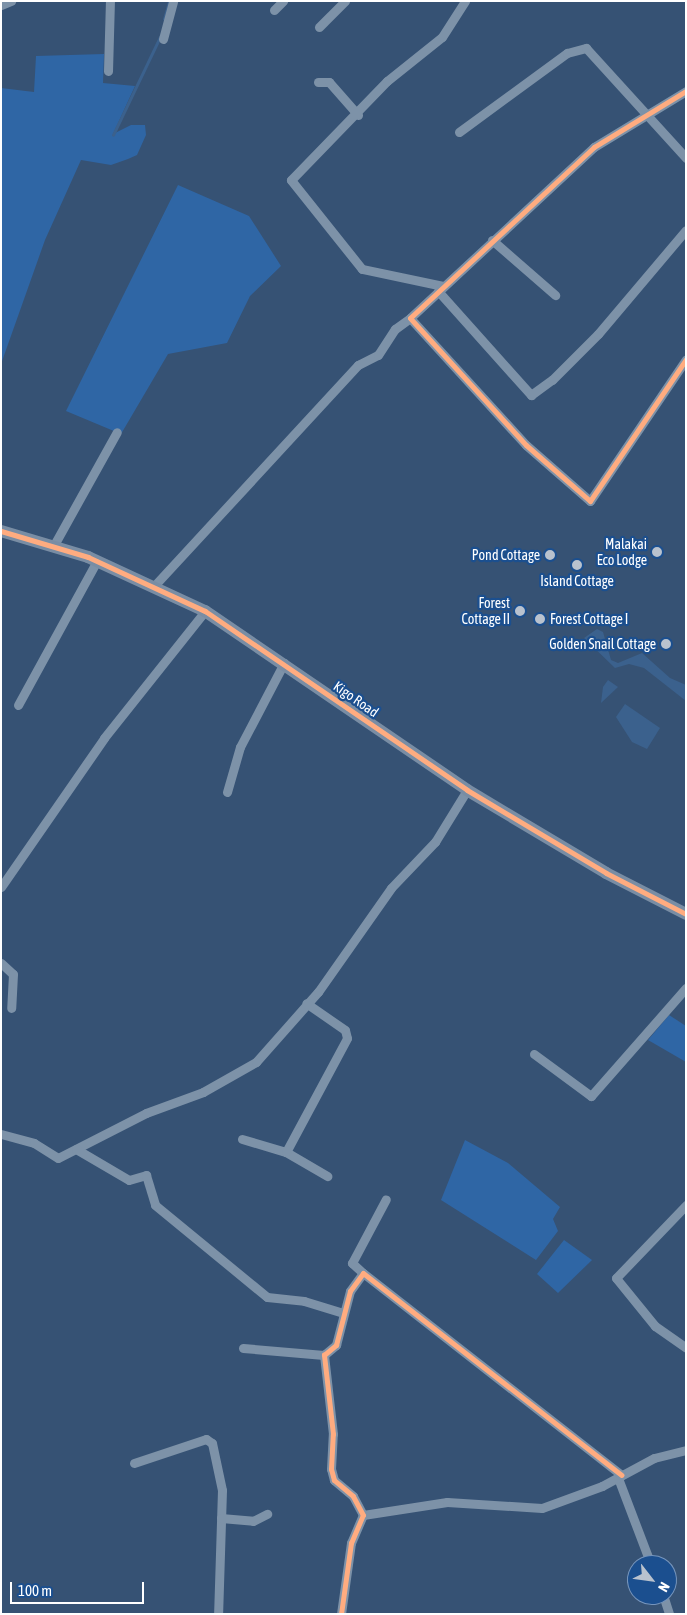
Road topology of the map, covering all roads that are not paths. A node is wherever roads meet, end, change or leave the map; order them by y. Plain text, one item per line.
1 (12, 1) edge
2 (110, 1) edge
3 (173, 1) edge
4 (284, 1) edge
5 (345, 1) edge
6 (465, 1) edge
7 (1, 5) edge
8 (274, 10) dead end
9 (318, 27) dead end
10 (163, 39) dead end
11 (108, 71) dead end
12 (318, 82) dead end
13 (686, 91) edge
14 (358, 115) junction
15 (647, 116) junction
16 (459, 132) dead end
17 (686, 158) edge
18 (686, 230) edge
19 (492, 240) junction
20 (440, 289) junction
21 (556, 295) dead end
22 (410, 318) junction
23 (686, 359) edge
24 (117, 432) dead end
25 (1, 531) edge
26 (54, 545) junction
27 (97, 560) junction
28 (154, 586) junction
29 (205, 612) junction
30 (284, 663) junction
31 (18, 704) dead end
32 (467, 790) junction
33 (227, 792) dead end
34 (1, 887) edge
35 (686, 914) edge
36 (1, 963) edge
37 (686, 988) edge
38 (306, 1004) junction
39 (11, 1008) dead end
40 (534, 1054) dead end
41 (1, 1134) edge
42 (242, 1139) dead end
43 (76, 1149) junction
44 (286, 1152) junction
45 (327, 1176) dead end
46 (386, 1199) dead end
47 (686, 1205) edge
48 (363, 1273) junction
49 (342, 1313) junction
50 (244, 1348) dead end
51 (686, 1348) edge
52 (324, 1355) junction
53 (686, 1450) edge
54 (134, 1463) dead end
55 (620, 1476) junction
56 (267, 1514) dead end
57 (363, 1515) junction
58 (221, 1518) junction
59 (648, 1555) edge
60 (218, 1614) edge
61 (341, 1614) edge

1 - 7 street
2 - 11 street
3 - 10 street
4 - 8 street
5 - 9 street
6 - 14 street
12 - 14 street
13 - 15 street
14 - 20 street
15 - 16 street
15 - 17 street
15 - 19 street
18 - 20 street
19 - 20 street
19 - 21 street
20 - 22 street
22 - 23 street
22 - 28 street
24 - 26 street
25 - 26 street, Kigo Road
26 - 27 street, Kigo Road
27 - 28 street, Kigo Road
27 - 31 street
28 - 29 street, Kigo Road
29 - 30 street, Kigo Road
29 - 34 street
30 - 32 street, Kigo Road
30 - 33 street
32 - 35 street, Kigo Road
32 - 38 street
36 - 39 street
37 - 40 street
38 - 43 street
38 - 44 street
41 - 43 street
42 - 44 street
43 - 49 street
44 - 45 street
46 - 48 street
47 - 51 street
48 - 49 street
48 - 55 street
49 - 52 street
50 - 52 street
52 - 57 street
53 - 55 street
54 - 58 street
55 - 57 street
55 - 59 street
56 - 58 street
57 - 61 street
58 - 60 street

